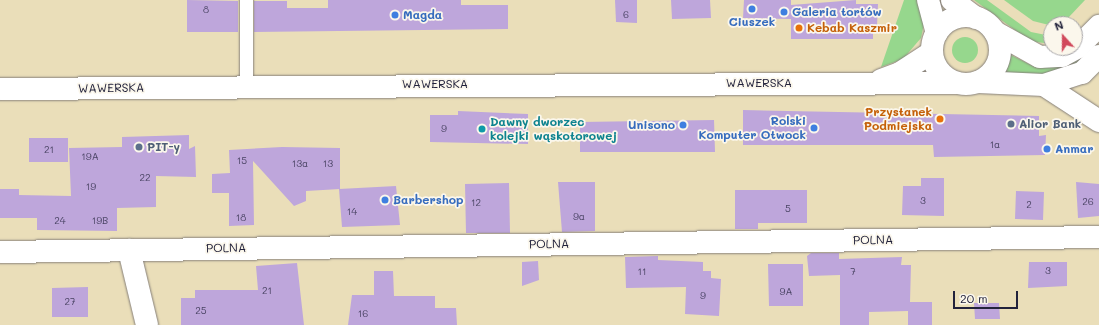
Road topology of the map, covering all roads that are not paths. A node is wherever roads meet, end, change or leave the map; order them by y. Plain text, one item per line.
1 (246, 0) edge
2 (928, 0) edge
3 (952, 0) edge
4 (976, 18) junction
5 (1099, 26) edge
6 (995, 32) junction
7 (934, 42) junction
8 (1099, 56) edge
9 (978, 82) junction
10 (956, 83) junction
11 (870, 84) junction
12 (1044, 85) junction
13 (246, 86) junction
14 (0, 89) edge
15 (1099, 121) edge
16 (1099, 237) edge
17 (129, 250) junction
18 (0, 252) edge
19 (147, 325) edge

1 - 13 lane
2 - 7 street
3 - 4 street
4 - 6 street
4 - 7 street
5 - 6 street
6 - 9 street
7 - 10 street
7 - 11 street, WAWERSKA
8 - 12 street
9 - 10 street
9 - 12 street
10 - 11 street, WAWERSKA
11 - 13 street, WAWERSKA
12 - 15 street
13 - 14 street, WAWERSKA
16 - 17 street, POLNA
17 - 18 street, POLNA
17 - 19 street

